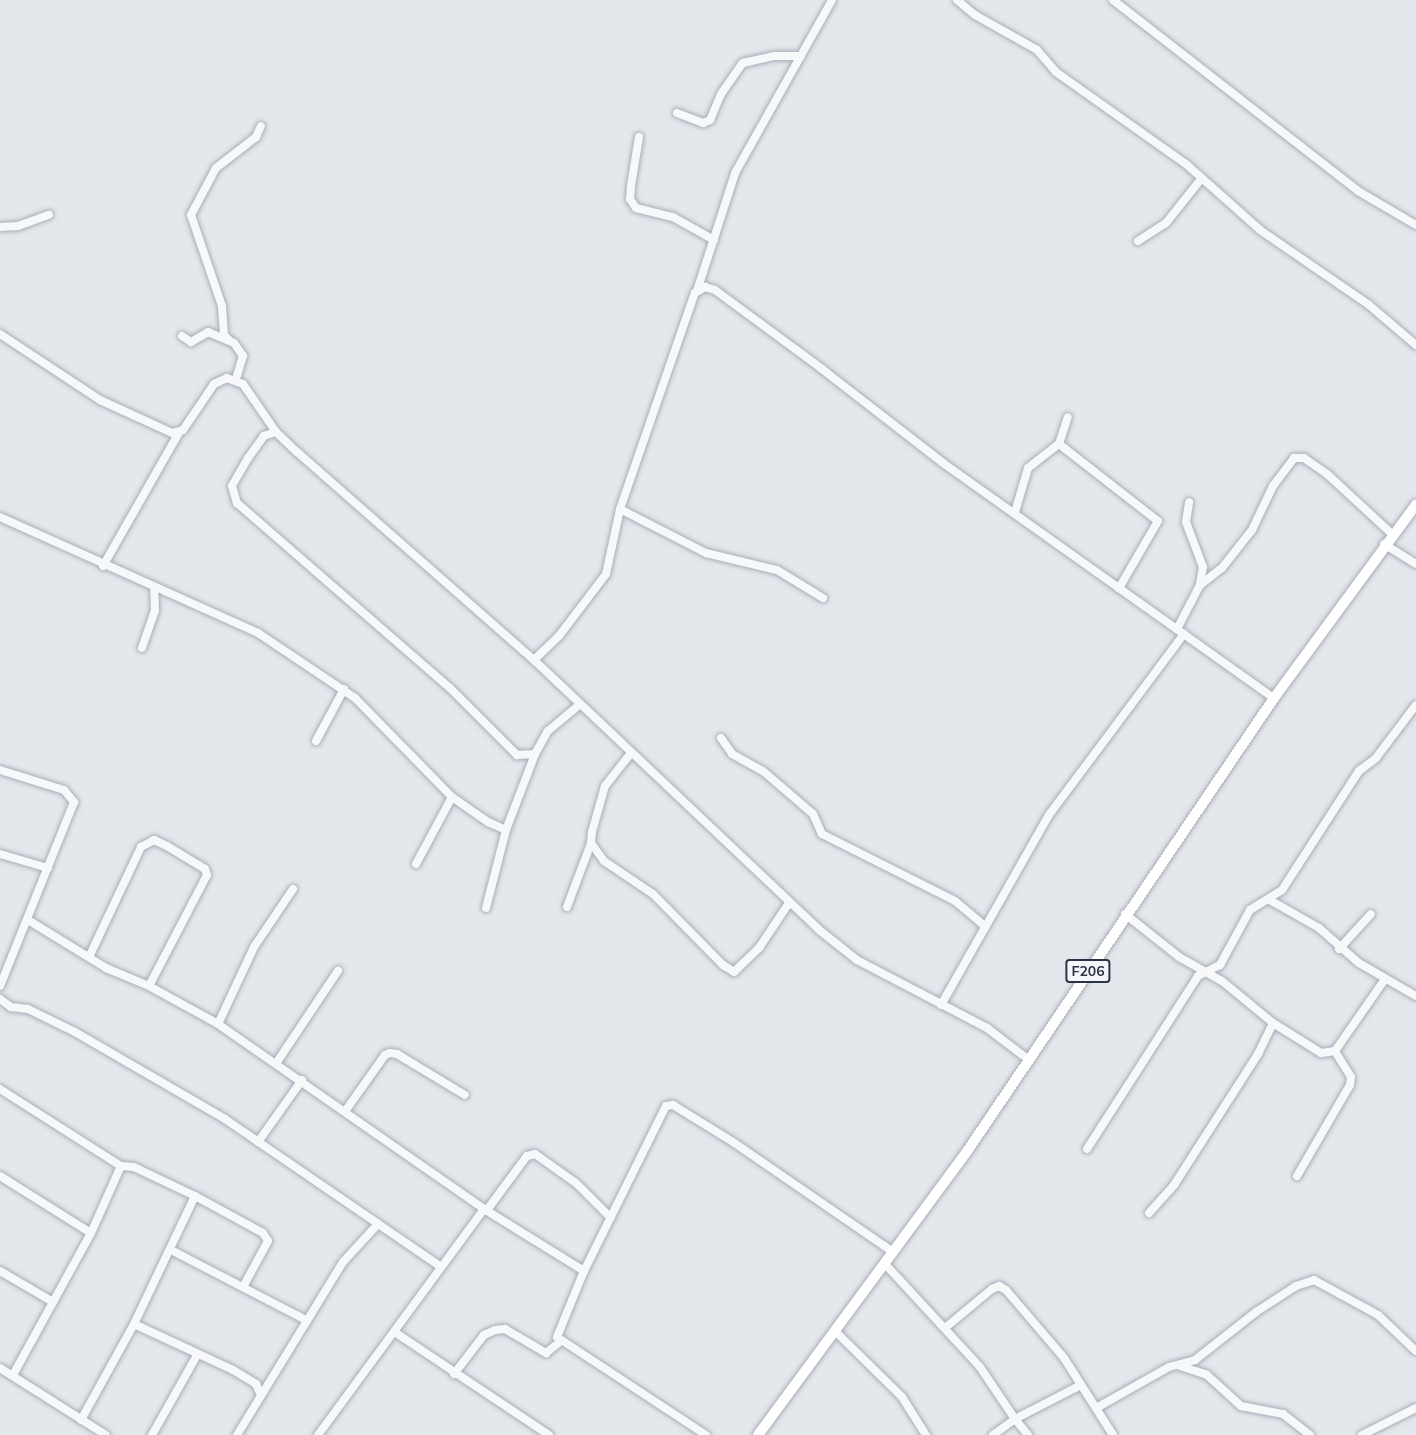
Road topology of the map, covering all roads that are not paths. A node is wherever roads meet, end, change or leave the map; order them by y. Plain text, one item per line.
1 (832, 0) edge
2 (957, 0) edge
3 (1113, 0) edge
4 (801, 56) junction
5 (677, 112) dead end
6 (261, 126) dead end
7 (639, 137) dead end
8 (1201, 179) junction
9 (49, 215) dead end
10 (1416, 225) edge
11 (0, 227) edge
12 (714, 240) junction
13 (1138, 241) dead end
14 (697, 291) junction
15 (0, 334) edge
16 (182, 336) dead end
17 (230, 340) junction
18 (1416, 345) edge
19 (236, 379) junction
20 (1068, 417) dead end
21 (276, 432) junction
22 (179, 433) junction
23 (1059, 444) junction
24 (1189, 502) dead end
25 (1416, 505) edge
26 (620, 508) junction
27 (1015, 512) junction
28 (0, 517) edge
29 (1392, 534) junction
30 (1384, 544) junction
31 (1416, 564) edge
32 (103, 566) junction
33 (1200, 585) junction
34 (154, 588) junction
35 (1119, 588) junction
36 (823, 598) dead end
37 (1180, 632) junction
38 (142, 648) dead end
39 (534, 660) junction
40 (344, 689) junction
41 (1274, 698) junction
42 (579, 705) junction
43 (1416, 705) edge
44 (721, 738) dead end
45 (316, 741) dead end
46 (631, 753) junction
47 (535, 754) junction
48 (0, 770) edge
49 (452, 797) junction
50 (506, 830) junction
51 (591, 843) junction
52 (0, 854) edge
53 (416, 864) dead end
54 (48, 868) junction
55 (293, 889) dead end
56 (1268, 899) junction
57 (789, 903) junction
58 (567, 907) dead end
59 (486, 908) dead end
60 (1125, 914) junction
61 (1371, 914) dead end
62 (28, 920) junction
63 (986, 927) junction
64 (1339, 949) junction
65 (89, 957) junction
66 (338, 971) dead end
67 (1207, 973) junction
68 (1385, 979) junction
69 (0, 986) edge
70 (149, 986) junction
71 (1416, 996) edge
72 (0, 999) edge
73 (941, 1005) junction
74 (1273, 1023) junction
75 (218, 1024) junction
76 (1335, 1051) junction
77 (1029, 1060) junction
78 (277, 1062) junction
79 (302, 1080) junction
80 (0, 1089) edge
81 (465, 1095) dead end
82 (346, 1110) junction
83 (258, 1142) junction
84 (1087, 1149) dead end
85 (121, 1166) junction
86 (0, 1176) edge
87 (1297, 1176) dead end
88 (195, 1196) junction
89 (485, 1209) junction
90 (1149, 1213) dead end
91 (611, 1218) junction
92 (378, 1224) junction
93 (91, 1233) junction
94 (171, 1250) junction
95 (893, 1252) junction
96 (885, 1264) junction
97 (440, 1266) junction
98 (584, 1270) junction
99 (0, 1271) edge
100 (243, 1287) junction
101 (53, 1302) junction
102 (306, 1320) junction
103 (134, 1324) junction
104 (945, 1328) junction
105 (834, 1330) junction
106 (396, 1333) junction
107 (561, 1341) junction
108 (1416, 1351) edge
109 (197, 1355) junction
110 (1169, 1367) junction
111 (0, 1368) edge
112 (454, 1374) junction
113 (13, 1375) junction
114 (1079, 1386) junction
115 (261, 1395) junction
116 (1098, 1407) junction
117 (1416, 1408) edge
118 (1015, 1419) junction
119 (81, 1420) junction
120 (106, 1435) edge
121 (153, 1435) edge
122 (237, 1435) edge
123 (318, 1435) edge
124 (549, 1435) edge
125 (706, 1435) edge
126 (758, 1435) edge
127 (926, 1435) edge
128 (993, 1435) edge
129 (1028, 1435) edge
130 (1113, 1435) edge
131 (1310, 1435) edge
132 (1362, 1435) edge

1 - 4 street
2 - 8 street
3 - 10 street
4 - 5 street
4 - 12 street
6 - 17 street
7 - 12 street
8 - 13 street
8 - 18 street
9 - 11 street
12 - 14 street
14 - 26 street
14 - 27 street
15 - 22 street
16 - 17 street
17 - 19 street
19 - 21 street
19 - 22 street
20 - 23 street
21 - 39 street
21 - 47 street
22 - 32 street
23 - 27 street
23 - 35 street
24 - 33 street
25 - 29 main road, F206
26 - 36 street
26 - 39 street
27 - 35 street
28 - 32 street
29 - 30 main road, F206
29 - 33 street
30 - 31 street
30 - 41 main road, F206
32 - 34 street
33 - 37 street
34 - 38 street
34 - 40 street
35 - 37 street
37 - 41 street
37 - 63 street
39 - 42 street
40 - 45 street
40 - 49 street
41 - 60 main road, F206
42 - 46 street
42 - 47 street
43 - 56 street
44 - 63 street
46 - 51 street
46 - 57 street
47 - 50 street
48 - 54 street
49 - 50 street
49 - 53 street
50 - 59 street
51 - 57 street
51 - 58 street
52 - 54 street
54 - 62 street
55 - 75 street
56 - 64 street
56 - 67 street
57 - 73 street
60 - 67 street
60 - 77 main road, F206
61 - 64 street
62 - 65 street
62 - 69 street
63 - 73 street
64 - 68 street
65 - 70 street
65 - 70 street
66 - 78 street
67 - 74 street
67 - 84 street
68 - 71 street
68 - 76 street
70 - 75 street
72 - 83 street
73 - 77 street
74 - 76 street
74 - 90 street
75 - 78 street
76 - 87 street
77 - 95 main road, F206
78 - 79 street
79 - 82 street
79 - 83 street
80 - 85 street
81 - 82 street
82 - 89 street
83 - 92 street
85 - 88 street
85 - 93 street
86 - 93 street
88 - 94 street
88 - 100 street
89 - 91 street
89 - 97 street
89 - 98 street
91 - 95 street
91 - 98 street
92 - 97 street
92 - 102 street
93 - 101 street
94 - 100 street
94 - 103 street
95 - 96 main road, F206
96 - 104 street
96 - 105 main road, F206
97 - 106 street
98 - 107 street
99 - 101 street
100 - 102 street
101 - 113 street
102 - 115 street
103 - 109 street
103 - 119 street
104 - 114 street
104 - 118 street
105 - 126 main road, F206
105 - 127 street
106 - 112 street
106 - 123 street
107 - 112 street
107 - 125 street
108 - 110 street
109 - 115 street
109 - 121 street
110 - 116 street
110 - 131 street
111 - 113 street
112 - 124 street
113 - 119 street
114 - 116 street
114 - 118 street
115 - 122 street
116 - 130 street
117 - 132 street
118 - 128 street
118 - 129 street
119 - 120 street

